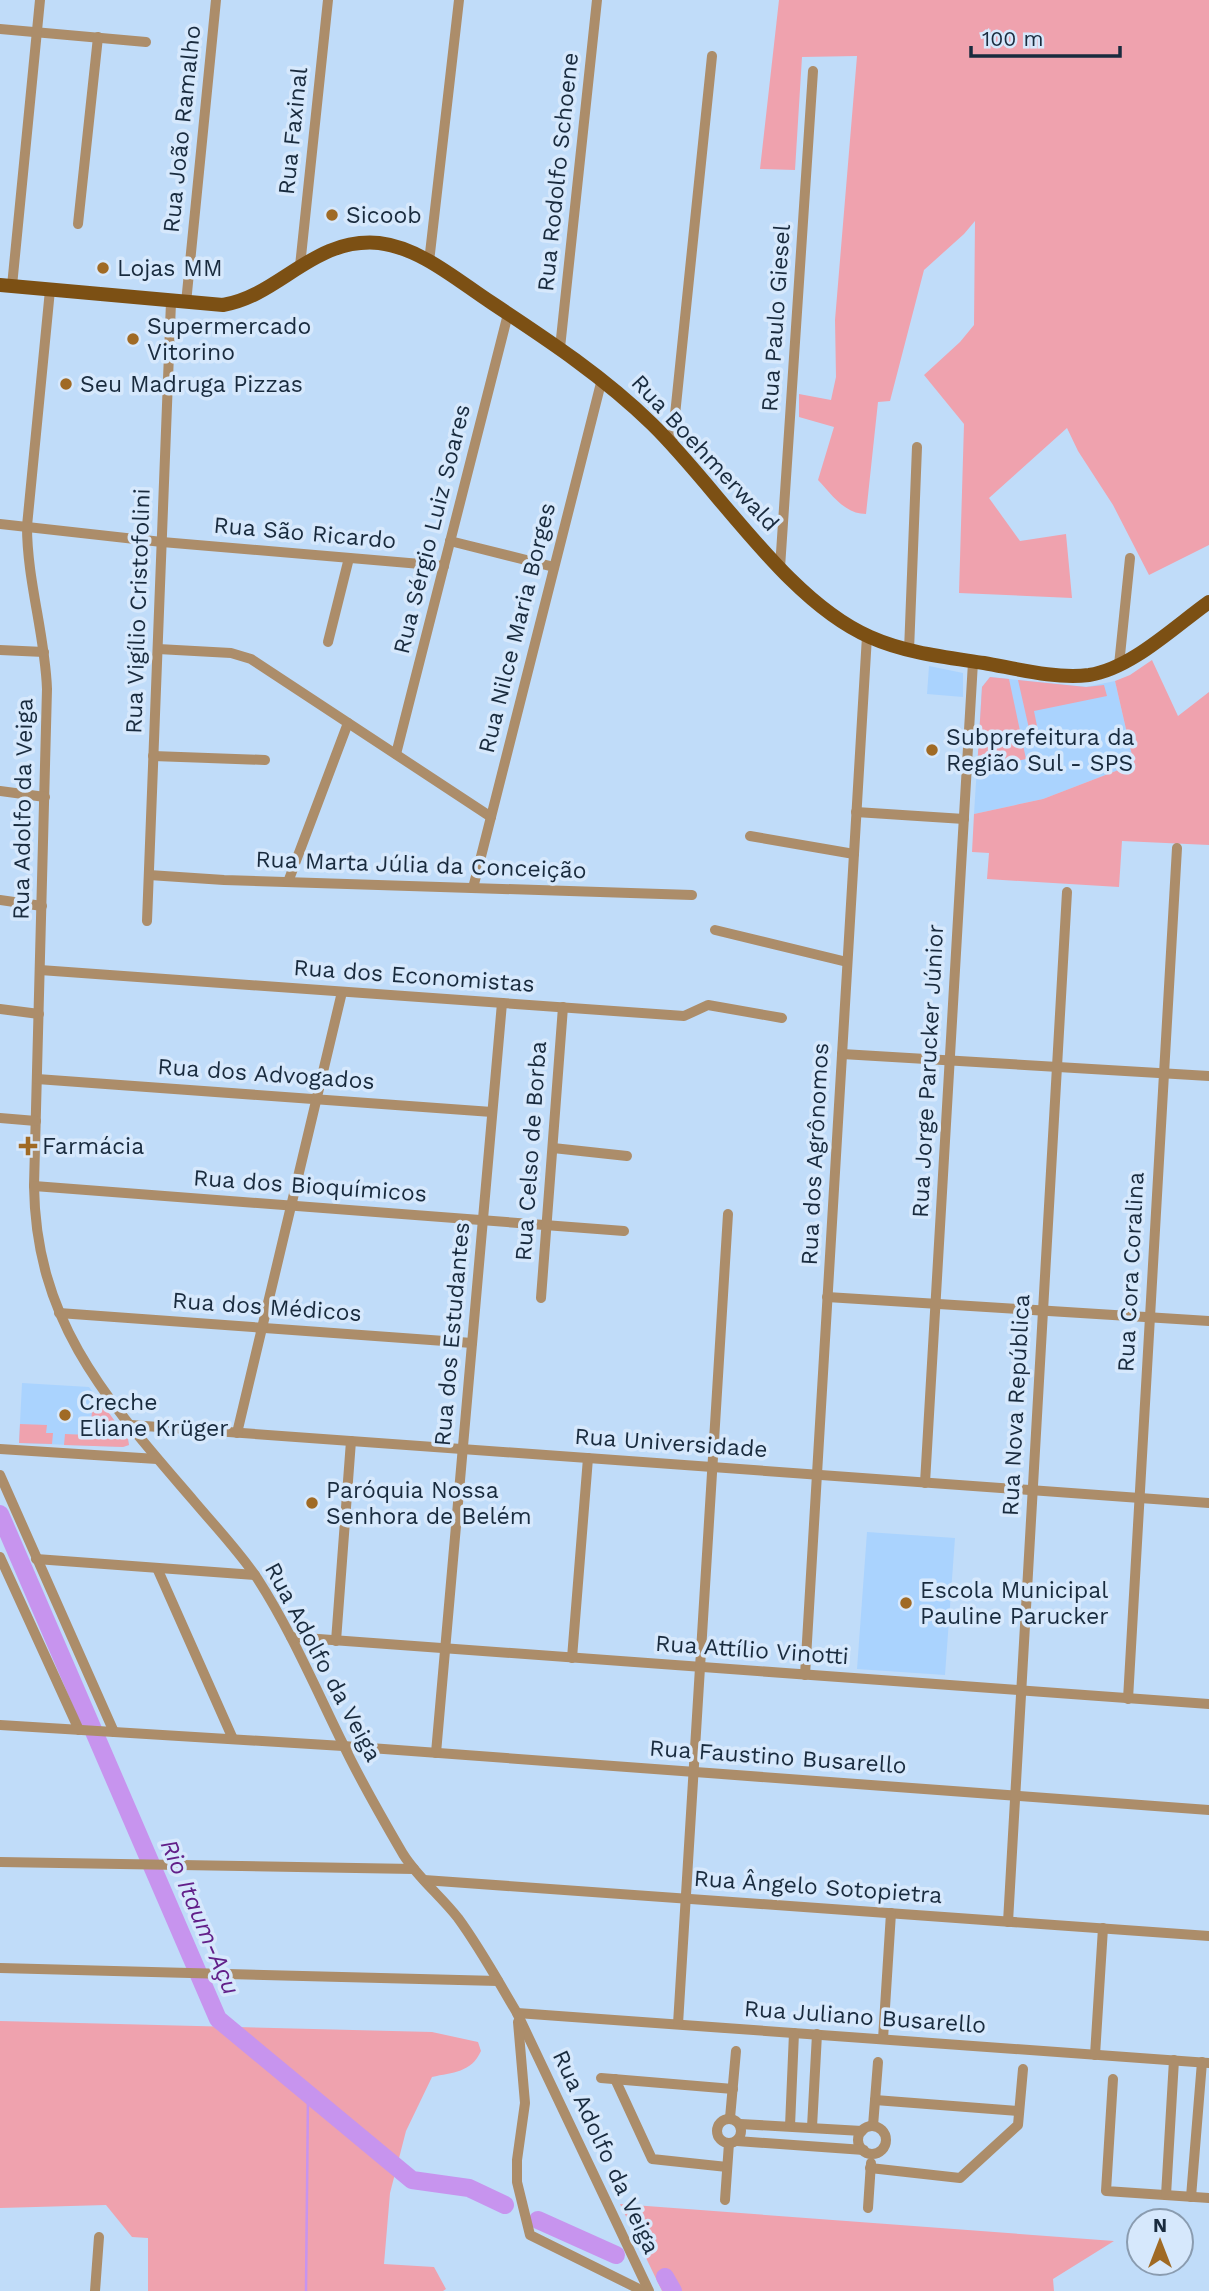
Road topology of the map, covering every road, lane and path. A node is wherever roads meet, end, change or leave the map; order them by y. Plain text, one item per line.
1 (40, 0) edge
2 (216, 0) edge
3 (328, 0) edge
4 (459, 0) edge
5 (597, 0) edge
6 (0, 29) edge
7 (37, 32) junction
8 (99, 37) junction
9 (146, 42) dead end
10 (712, 56) dead end
11 (813, 71) dead end
12 (78, 224) dead end
13 (429, 262) junction
14 (300, 266) junction
15 (6, 285) edge
16 (50, 290) junction
17 (179, 303) junction
18 (508, 314) junction
19 (560, 348) junction
20 (602, 379) junction
21 (672, 444) junction
22 (917, 447) dead end
23 (0, 524) edge
24 (27, 526) junction
25 (450, 541) junction
26 (162, 542) junction
27 (349, 558) junction
28 (1130, 558) dead end
29 (444, 566) junction
30 (554, 567) junction
31 (780, 568) junction
32 (1209, 602) edge
33 (867, 636) junction
34 (328, 642) dead end
35 (158, 649) junction
36 (0, 650) edge
37 (909, 651) junction
38 (44, 652) junction
39 (973, 662) junction
40 (1119, 666) junction
41 (348, 723) junction
42 (396, 754) junction
43 (153, 756) junction
44 (265, 760) dead end
45 (0, 792) edge
46 (45, 797) junction
47 (856, 812) junction
48 (491, 817) junction
49 (964, 819) junction
50 (750, 836) dead end
51 (1177, 848) dead end
52 (854, 854) junction
53 (149, 875) junction
54 (288, 882) junction
55 (473, 888) junction
56 (1067, 892) dead end
57 (692, 895) dead end
58 (0, 901) edge
59 (42, 906) junction
60 (147, 921) dead end
61 (715, 930) dead end
62 (847, 962) junction
63 (40, 971) junction
64 (342, 992) junction
65 (502, 1003) junction
66 (563, 1007) junction
67 (0, 1009) edge
68 (39, 1014) junction
69 (782, 1018) dead end
70 (842, 1054) junction
71 (949, 1060) junction
72 (1057, 1067) junction
73 (1164, 1074) junction
74 (1209, 1076) edge
75 (37, 1079) junction
76 (317, 1099) junction
77 (492, 1112) junction
78 (0, 1118) edge
79 (36, 1121) junction
80 (553, 1148) junction
81 (627, 1156) dead end
82 (34, 1186) junction
83 (291, 1206) junction
84 (728, 1214) dead end
85 (483, 1220) junction
86 (547, 1225) junction
87 (624, 1231) dead end
88 (827, 1297) junction
89 (541, 1298) dead end
90 (935, 1304) junction
91 (1043, 1311) junction
92 (59, 1314) junction
93 (1150, 1317) junction
94 (1209, 1321) edge
95 (262, 1328) junction
96 (472, 1343) junction
97 (131, 1425) junction
98 (237, 1433) junction
99 (351, 1441) junction
100 (0, 1449) edge
101 (463, 1449) junction
102 (588, 1458) junction
103 (157, 1459) junction
104 (712, 1467) junction
105 (0, 1475) edge
106 (817, 1475) junction
107 (925, 1483) junction
108 (1032, 1490) junction
109 (1140, 1498) junction
110 (1209, 1503) edge
111 (0, 1557) edge
112 (36, 1559) junction
113 (157, 1568) junction
114 (255, 1575) junction
115 (291, 1637) junction
116 (336, 1641) junction
117 (445, 1649) junction
118 (572, 1658) junction
119 (700, 1667) junction
120 (804, 1675) junction
121 (1021, 1691) junction
122 (1128, 1699) junction
123 (1209, 1704) edge
124 (0, 1725) edge
125 (83, 1730) junction
126 (114, 1732) junction
127 (233, 1739) junction
128 (344, 1746) junction
129 (436, 1753) junction
130 (693, 1772) junction
131 (1015, 1796) junction
132 (1209, 1810) edge
133 (0, 1862) edge
134 (414, 1869) junction
135 (424, 1880) junction
136 (685, 1899) junction
137 (891, 1913) junction
138 (1008, 1922) junction
139 (1103, 1928) junction
140 (1209, 1936) edge
141 (0, 1968) edge
142 (498, 1980) junction
143 (517, 2013) junction
144 (678, 2024) junction
145 (794, 2033) junction
146 (817, 2034) junction
147 (883, 2039) junction
148 (736, 2051) dead end
149 (1095, 2054) junction
150 (1174, 2060) junction
151 (878, 2062) dead end
152 (1205, 2063) edge
153 (1023, 2068) dead end
154 (601, 2078) dead end
155 (615, 2079) junction
156 (1113, 2079) dead end
157 (733, 2089) junction
158 (875, 2100) junction
159 (1020, 2111) junction
160 (735, 2121) junction
161 (790, 2126) junction
162 (873, 2126) junction
163 (812, 2127) junction
164 (862, 2131) junction
165 (733, 2142) junction
166 (868, 2152) junction
167 (727, 2167) junction
168 (870, 2168) junction
169 (1166, 2195) junction
170 (1191, 2197) junction
171 (1209, 2198) edge
172 (725, 2200) dead end
173 (868, 2208) dead end
174 (99, 2237) dead end
175 (95, 2291) edge
176 (643, 2291) edge
177 (649, 2291) edge

1 - 7 street
2 - 17 street, Rua João Ramalho
3 - 14 street, Rua Faxinal
4 - 13 street
5 - 19 street, Rua Rodolfo Schoene
6 - 7 street
7 - 8 street
7 - 15 street
8 - 9 street
8 - 12 street
10 - 21 street
11 - 31 street, Rua Paulo Giesel
13 - 14 main road, Rua Boehmerwald
13 - 18 main road, Rua Boehmerwald
14 - 17 main road, Rua Boehmerwald
15 - 16 main road, Rua Boehmerwald
16 - 17 main road, Rua Boehmerwald
16 - 24 street, Rua Adolfo da Veiga
17 - 26 street, Rua Vigílio Cristofolini
18 - 19 main road, Rua Boehmerwald
18 - 25 street, Rua Sérgio Luiz Soares
19 - 20 main road, Rua Boehmerwald
20 - 21 main road, Rua Boehmerwald
20 - 30 street, Rua Nilce Maria Borges
21 - 31 main road, Rua Boehmerwald
22 - 37 street
23 - 24 street, Rua São Ricardo
24 - 26 street, Rua São Ricardo
24 - 38 street, Rua Adolfo da Veiga
25 - 29 street, Rua Sérgio Luiz Soares
25 - 30 street
26 - 27 street, Rua São Ricardo
26 - 35 street, Rua Vigílio Cristofolini
27 - 29 street, Rua São Ricardo
27 - 34 street
28 - 40 street
29 - 42 street, Rua Sérgio Luiz Soares
30 - 48 street, Rua Nilce Maria Borges
31 - 33 main road, Rua Boehmerwald
32 - 40 main road, Rua Boehmerwald
33 - 37 main road, Rua Boehmerwald
33 - 47 street, Rua dos Agrônomos
35 - 41 street
35 - 43 street, Rua Vigílio Cristofolini
36 - 38 street
37 - 39 main road, Rua Boehmerwald
38 - 46 street, Rua Adolfo da Veiga
39 - 40 main road, Rua Boehmerwald
39 - 49 street, Rua Jorge Parucker Júnior
41 - 42 street
41 - 54 street
42 - 48 street
43 - 44 street
43 - 53 street, Rua Vigílio Cristofolini
45 - 46 street
46 - 59 street, Rua Adolfo da Veiga
47 - 49 street
47 - 52 street, Rua dos Agrônomos
48 - 55 street, Rua Nilce Maria Borges
49 - 71 street, Rua Jorge Parucker Júnior
50 - 52 street
51 - 73 street, Rua Cora Coralina
52 - 62 street, Rua dos Agrônomos
53 - 54 street, Rua Marta Júlia da Conceição
53 - 60 street, Rua Vigílio Cristofolini
54 - 55 street, Rua Marta Júlia da Conceição
55 - 57 street, Rua Marta Júlia da Conceição
56 - 72 street, Rua Nova República
58 - 59 street
59 - 63 street, Rua Adolfo da Veiga
61 - 62 street
62 - 70 street, Rua dos Agrônomos
63 - 64 street, Rua dos Economistas
63 - 68 street, Rua Adolfo da Veiga
64 - 65 street, Rua dos Economistas
64 - 76 street
65 - 66 street, Rua dos Economistas
65 - 77 street, Rua dos Estudantes
66 - 69 street, Rua dos Economistas
66 - 80 street, Rua Celso de Borba
67 - 68 street
68 - 75 street, Rua Adolfo da Veiga
70 - 71 street
70 - 88 street, Rua dos Agrônomos
71 - 72 street
71 - 90 street, Rua Jorge Parucker Júnior
72 - 73 street
72 - 91 street, Rua Nova República
73 - 74 street
73 - 93 street, Rua Cora Coralina
75 - 76 street, Rua dos Advogados
75 - 79 street, Rua Adolfo da Veiga
76 - 77 street, Rua dos Advogados
76 - 83 street
77 - 85 street, Rua dos Estudantes
78 - 79 street
79 - 82 street, Rua Adolfo da Veiga
80 - 81 street
80 - 86 street, Rua Celso de Borba
82 - 83 street, Rua dos Bioquímicos
82 - 92 street, Rua Adolfo da Veiga
83 - 85 street, Rua dos Bioquímicos
83 - 95 street
84 - 104 street
85 - 86 street, Rua dos Bioquímicos
85 - 96 street, Rua dos Estudantes
86 - 87 street, Rua dos Bioquímicos
86 - 89 street, Rua Celso de Borba
88 - 90 street
88 - 106 street, Rua dos Agrônomos
90 - 91 street
90 - 107 street, Rua Jorge Parucker Júnior
91 - 93 street
91 - 108 street, Rua Nova República
92 - 95 street, Rua dos Médicos
92 - 97 street, Rua Adolfo da Veiga
93 - 94 street
93 - 109 street, Rua Cora Coralina
95 - 96 street, Rua dos Médicos
95 - 98 street
96 - 101 street, Rua dos Estudantes
97 - 98 street, Rua Universidade
97 - 103 street, Rua Adolfo da Veiga
98 - 99 street, Rua Universidade
99 - 101 street, Rua Universidade
99 - 116 street
100 - 103 street
101 - 102 street, Rua Universidade
101 - 117 street, Rua dos Estudantes
102 - 104 street, Rua Universidade
102 - 118 street
103 - 114 street, Rua Adolfo da Veiga
104 - 106 street, Rua Universidade
104 - 119 street
105 - 112 street
106 - 107 street, Rua Universidade
106 - 120 street, Rua dos Agrônomos
107 - 108 street, Rua Universidade
108 - 109 street, Rua Universidade
108 - 121 street, Rua Nova República
109 - 110 street, Rua Universidade
109 - 122 street, Rua Cora Coralina
111 - 125 street
112 - 113 street
112 - 126 street
113 - 114 street
113 - 127 street
114 - 115 street, Rua Adolfo da Veiga
115 - 116 street, Rua Attílio Vinotti
115 - 128 street, Rua Adolfo da Veiga
116 - 117 street, Rua Attílio Vinotti
117 - 118 street, Rua Attílio Vinotti
117 - 129 street, Rua dos Estudantes
118 - 119 street, Rua Attílio Vinotti
119 - 120 street, Rua Attílio Vinotti
119 - 130 street
120 - 121 street, Rua Attílio Vinotti
121 - 122 street, Rua Attílio Vinotti
121 - 131 street, Rua Nova República
122 - 123 street, Rua Attílio Vinotti
124 - 125 street, Rua Faustino Busarello
125 - 126 street, Rua Faustino Busarello
126 - 127 street, Rua Faustino Busarello
127 - 128 street, Rua Faustino Busarello
128 - 129 street, Rua Faustino Busarello
128 - 134 street, Rua Adolfo da Veiga
129 - 130 street, Rua Faustino Busarello
130 - 131 street, Rua Faustino Busarello
130 - 136 street
131 - 132 street, Rua Faustino Busarello
131 - 138 street, Rua Nova República
133 - 134 street
134 - 135 street, Rua Adolfo da Veiga
135 - 136 street, Rua Ângelo Sotopietra
135 - 142 street, Rua Adolfo da Veiga
136 - 137 street, Rua Ângelo Sotopietra
136 - 144 street
137 - 138 street, Rua Ângelo Sotopietra
137 - 147 street
138 - 139 street, Rua Ângelo Sotopietra
139 - 140 street, Rua Ângelo Sotopietra
139 - 149 street
141 - 142 street
142 - 143 street, Rua Adolfo da Veiga
143 - 144 street, Rua Juliano Busarello
143 - 176 street
143 - 177 street, Rua Adolfo da Veiga
144 - 145 street, Rua Juliano Busarello
145 - 146 street, Rua Juliano Busarello
145 - 161 street
146 - 147 street, Rua Juliano Busarello
146 - 163 street
147 - 149 street, Rua Juliano Busarello
148 - 157 street
149 - 150 street, Rua Juliano Busarello
150 - 152 street, Rua Juliano Busarello
150 - 169 street
151 - 158 street
152 - 170 street
153 - 159 street
154 - 155 street
155 - 157 street
155 - 167 street
156 - 169 street
157 - 160 street
158 - 159 street
158 - 162 street
159 - 168 street
160 - 161 street
160 - 165 street
160 - 165 street
161 - 163 street
162 - 164 street
162 - 166 street
163 - 164 street
164 - 166 street
165 - 166 street
165 - 167 street
166 - 168 street
167 - 172 street
168 - 173 street
169 - 170 street
170 - 171 street
174 - 175 street

